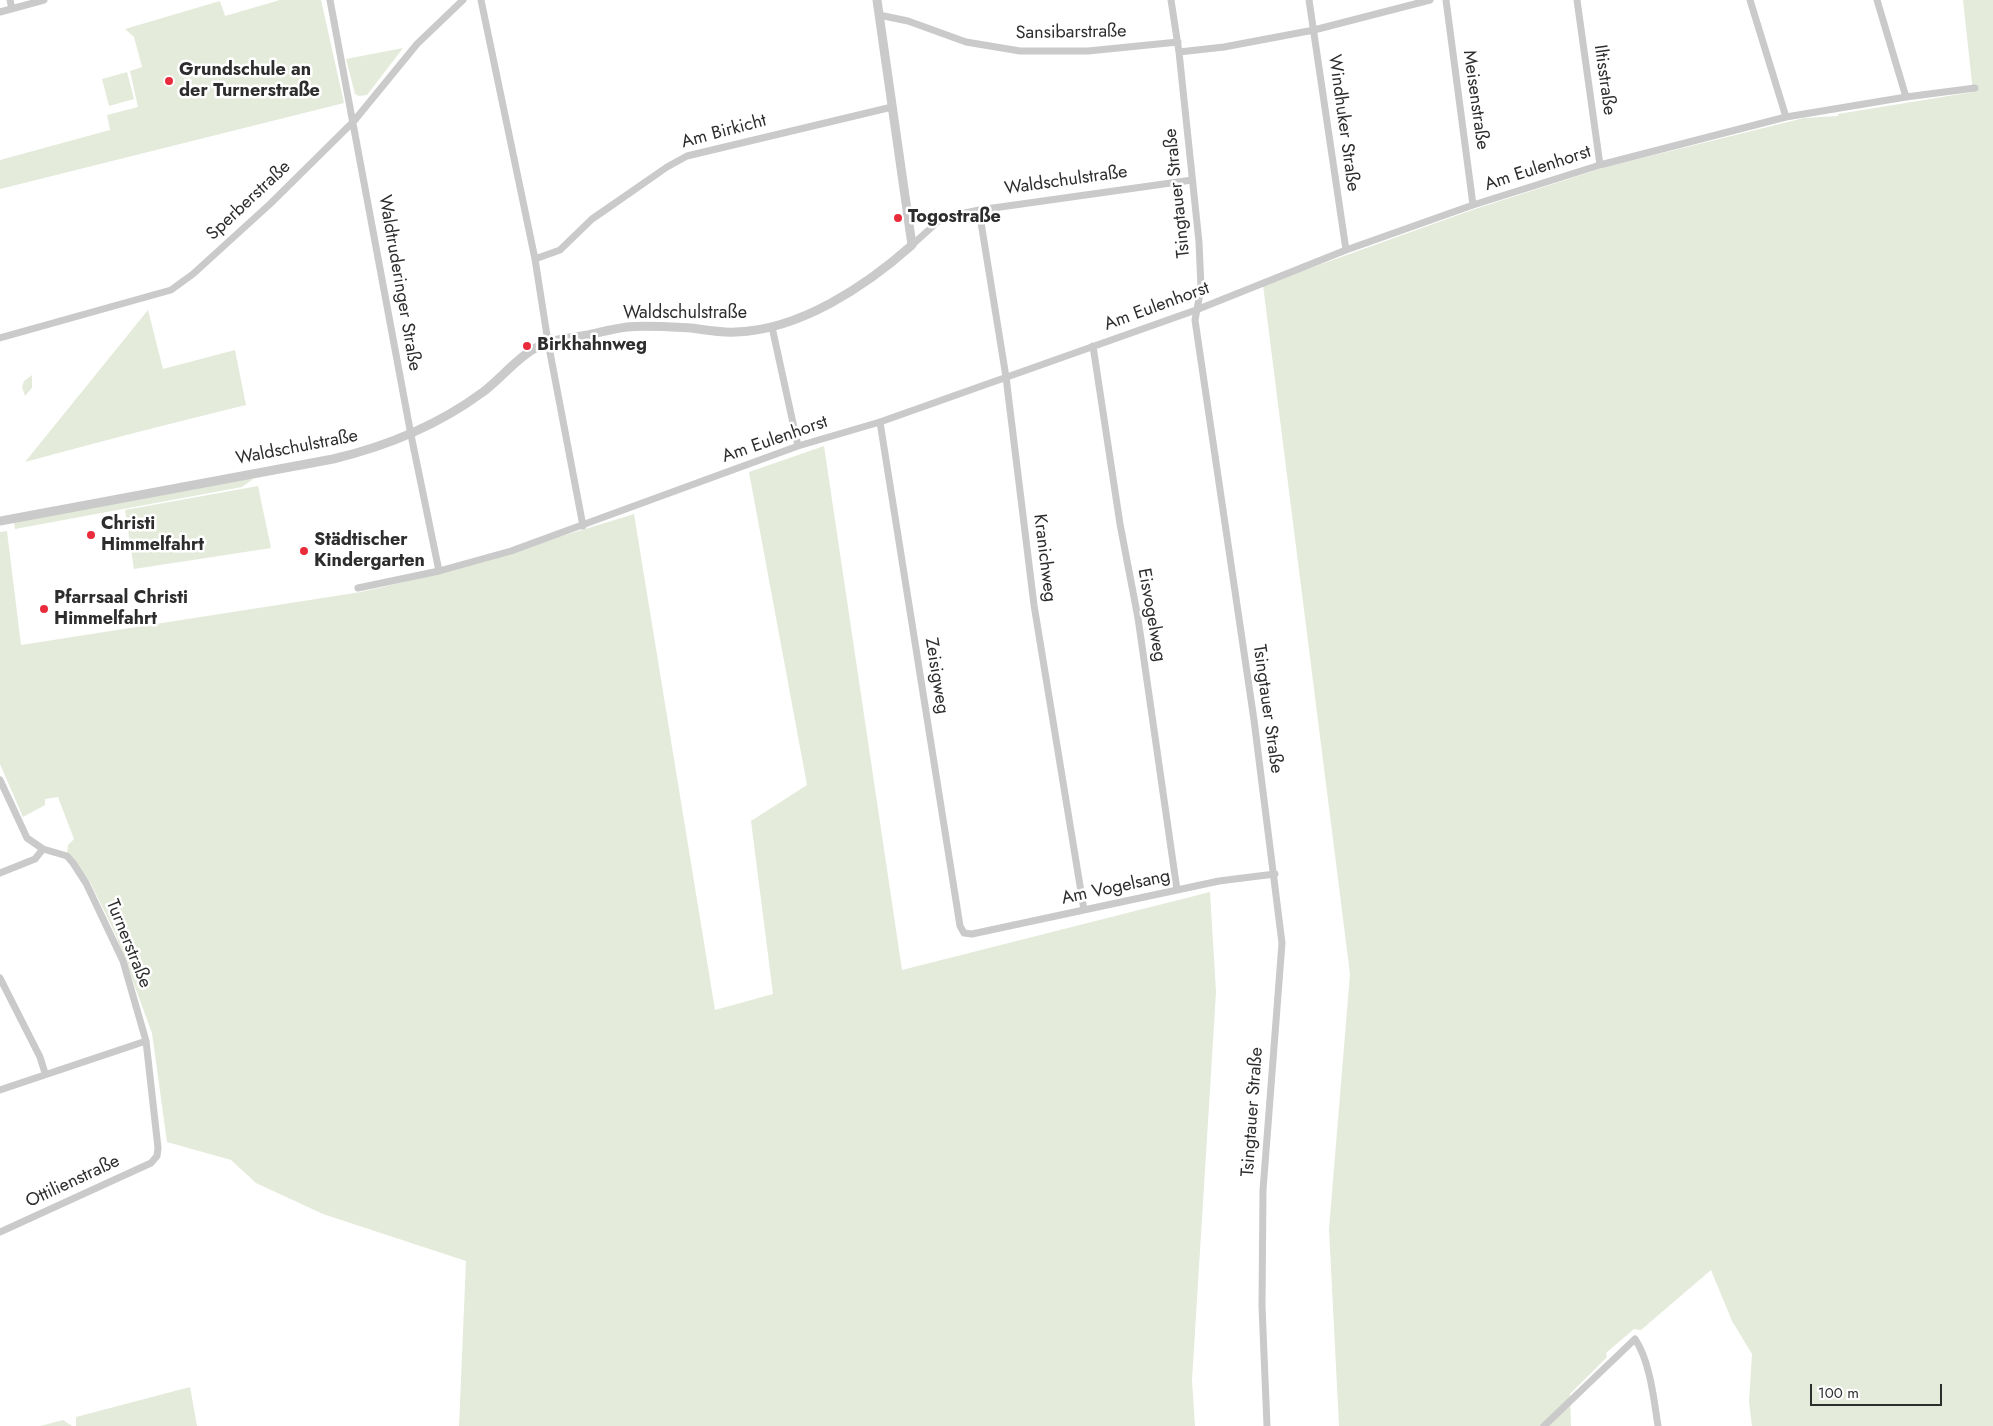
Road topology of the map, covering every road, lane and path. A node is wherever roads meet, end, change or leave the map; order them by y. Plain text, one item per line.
1 (10, 0) edge
2 (44, 0) edge
3 (330, 0) edge
4 (463, 0) edge
5 (481, 0) edge
6 (877, 0) edge
7 (1171, 0) edge
8 (1309, 0) edge
9 (1430, 0) edge
10 (1446, 0) edge
11 (1577, 0) edge
12 (1750, 0) edge
13 (1877, 0) edge
14 (12, 9) junction
15 (0, 12) edge
16 (879, 15) junction
17 (1314, 30) junction
18 (1178, 42) junction
19 (1179, 52) junction
20 (1975, 88) dead end
21 (1906, 97) junction
22 (892, 107) junction
23 (1786, 117) junction
24 (354, 121) junction
25 (1600, 164) junction
26 (1192, 180) junction
27 (1474, 205) junction
28 (979, 210) junction
29 (912, 244) junction
30 (1346, 250) junction
31 (534, 259) junction
32 (1196, 310) junction
33 (772, 327) junction
34 (0, 338) edge
35 (548, 342) junction
36 (1093, 346) junction
37 (1006, 377) junction
38 (880, 422) junction
39 (411, 435) junction
40 (798, 446) junction
41 (0, 521) edge
42 (583, 526) junction
43 (439, 571) junction
44 (358, 588) dead end
45 (0, 780) edge
46 (43, 849) junction
47 (0, 873) edge
48 (1274, 874) junction
49 (1177, 890) junction
50 (1084, 910) junction
51 (964, 933) joint
52 (0, 978) edge
53 (146, 1041) junction
54 (45, 1073) junction
55 (0, 1090) edge
56 (157, 1156) joint
57 (0, 1232) edge
58 (1267, 1426) edge
59 (1544, 1426) edge
60 (1658, 1426) edge

1 - 14 street
2 - 14 street
3 - 24 street, Waldtruderinger Straße
4 - 24 street, Sperberstraße
5 - 31 street
6 - 16 street
7 - 18 street, Tsingtauer Straße
8 - 17 street, Windhuker Straße
9 - 17 street
10 - 27 street, Meisenstraße
11 - 25 street, Iltisstraße
12 - 23 street
13 - 21 street
14 - 15 street
16 - 18 street, Sansibarstraße
16 - 22 street
17 - 19 street
17 - 30 street, Windhuker Straße
18 - 19 street, Tsingtauer Straße
19 - 26 street, Tsingtauer Straße
20 - 21 street, Am Eulenhorst
21 - 23 street, Am Eulenhorst
22 - 29 street
22 - 31 street, Am Birkicht
23 - 25 street, Am Eulenhorst
24 - 34 street, Sperberstraße
24 - 39 street, Waldtruderinger Straße
25 - 27 street, Am Eulenhorst
26 - 28 street, Waldschulstraße
26 - 32 street, Tsingtauer Straße
27 - 30 street, Am Eulenhorst
28 - 29 street, Waldschulstraße
28 - 37 street, Kranichweg
29 - 33 street, Waldschulstraße
30 - 32 street, Am Eulenhorst
31 - 35 street
32 - 36 street, Am Eulenhorst
32 - 48 street, Tsingtauer Straße
33 - 35 street, Waldschulstraße
33 - 40 street
35 - 39 street, Waldschulstraße
35 - 42 street
36 - 37 street, Am Eulenhorst
36 - 49 street, Eisvogelweg
37 - 38 street, Am Eulenhorst
37 - 50 street, Kranichweg
38 - 40 street, Am Eulenhorst
38 - 51 street, Zeisigweg
39 - 41 street, Waldschulstraße
39 - 43 street, Waldtruderinger Straße
40 - 42 street, Am Eulenhorst
42 - 43 street, Am Eulenhorst
43 - 44 street, Am Eulenhorst
45 - 46 street, Turnerstraße
46 - 47 street
46 - 53 street, Turnerstraße
48 - 49 street, Am Vogelsang
48 - 58 street, Tsingtauer Straße
49 - 50 street, Am Vogelsang
50 - 51 street, Am Vogelsang
52 - 54 street
53 - 54 street
53 - 56 street, Turnerstraße
54 - 55 street
56 - 57 street, Ottilienstraße
59 - 60 street

